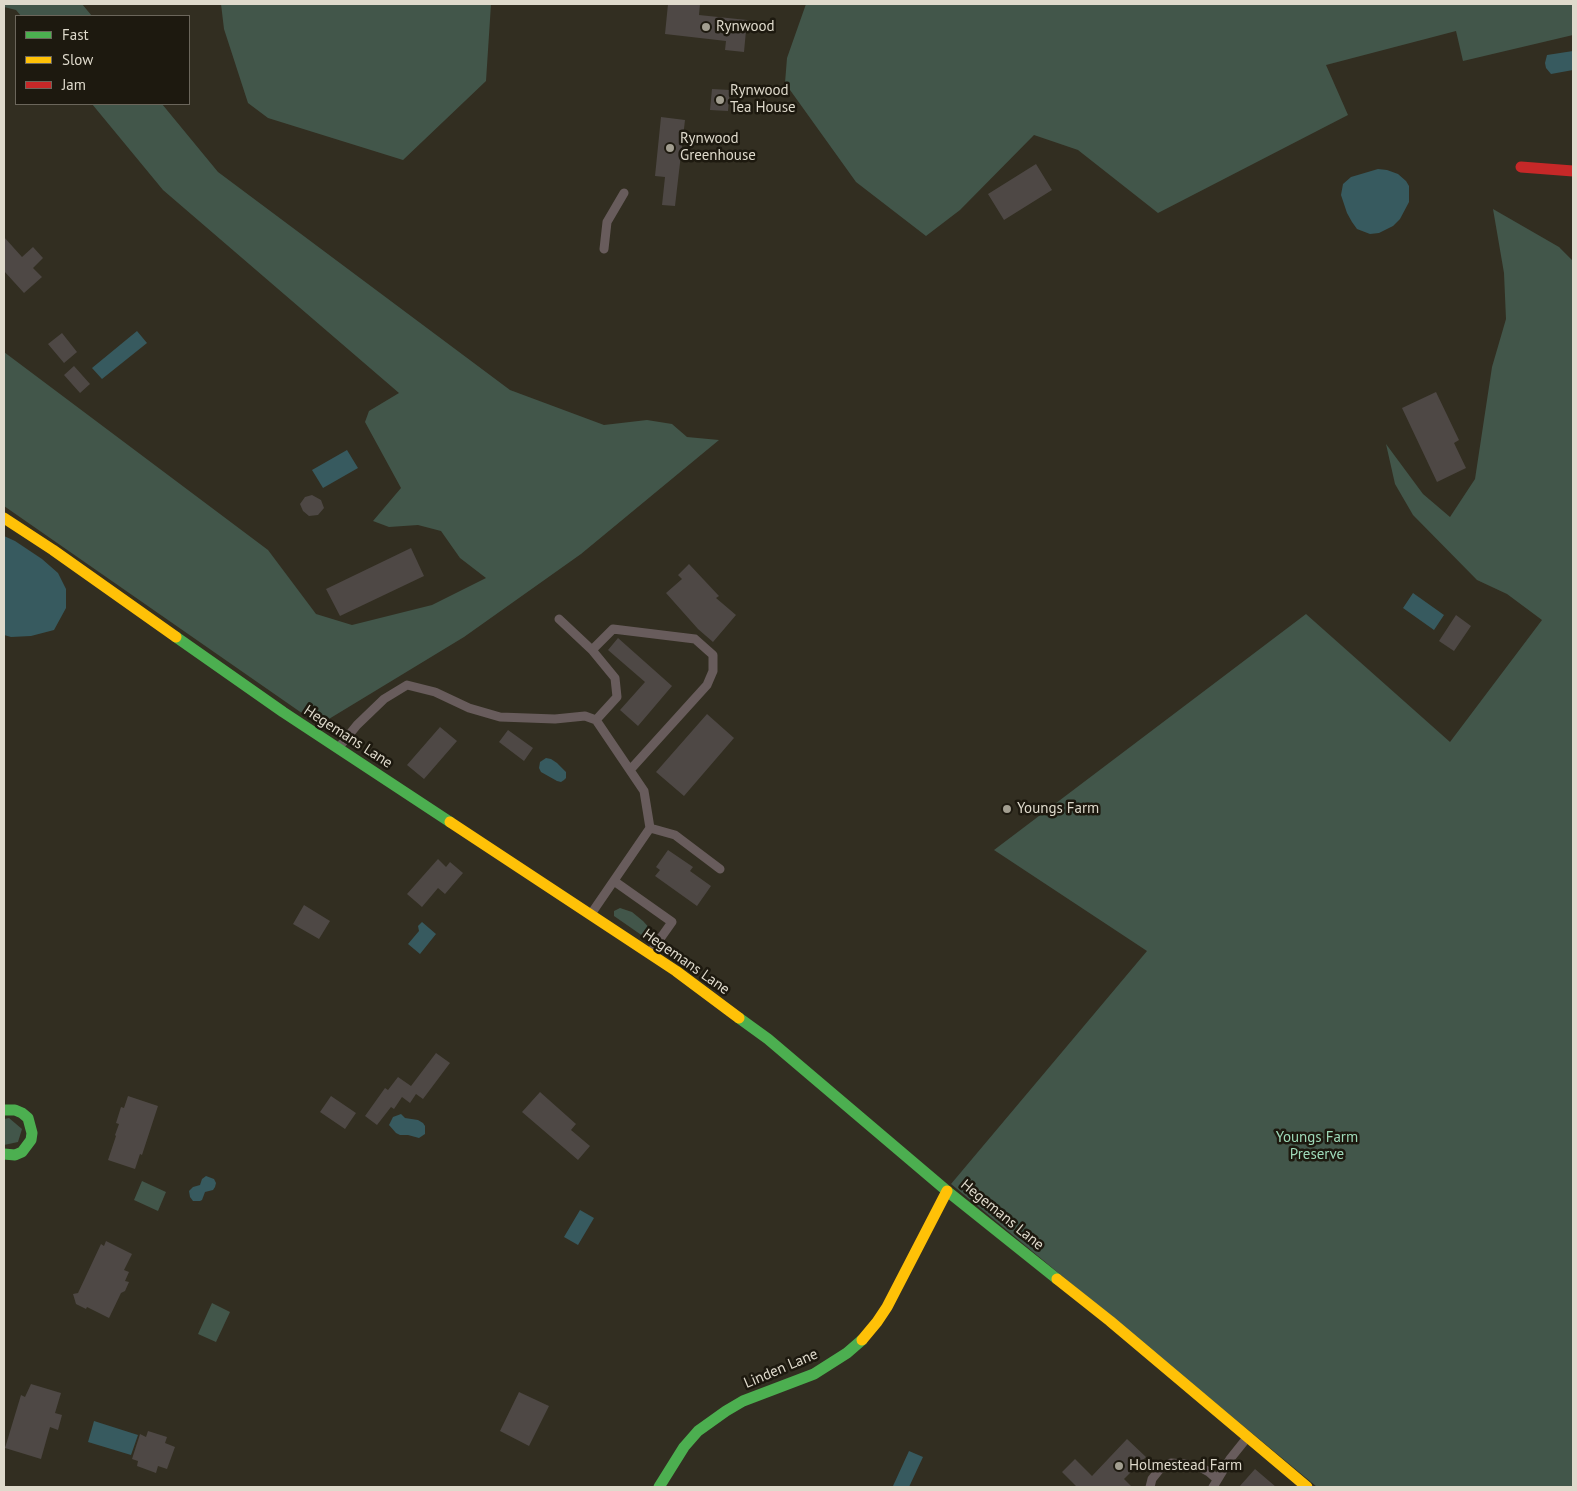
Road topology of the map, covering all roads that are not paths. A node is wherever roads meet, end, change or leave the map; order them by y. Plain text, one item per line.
1 (1521, 166) dead end
2 (1573, 171) edge
3 (624, 193) dead end
4 (604, 249) dead end
5 (4, 518) edge
6 (560, 619) dead end
7 (592, 650) junction
8 (596, 720) junction
9 (338, 748) junction
10 (630, 770) junction
11 (650, 828) junction
12 (720, 869) dead end
13 (614, 881) junction
14 (590, 914) junction
15 (650, 954) junction
16 (4, 1110) edge
17 (4, 1154) edge
18 (948, 1191) junction
19 (1248, 1437) junction
20 (1215, 1483) edge
21 (659, 1487) edge
22 (1150, 1487) edge
23 (1307, 1487) edge

1 - 2 street
3 - 4 lane
5 - 9 street, Hegemans Lane
6 - 7 lane
7 - 8 lane
7 - 10 lane
8 - 9 lane
8 - 10 lane
9 - 14 street, Hegemans Lane
10 - 11 lane
11 - 12 lane
11 - 13 lane
13 - 14 lane
13 - 15 lane
14 - 15 street, Hegemans Lane
15 - 18 street, Hegemans Lane
16 - 17 street
18 - 19 street, Hegemans Lane
18 - 21 street, Linden Lane
19 - 20 lane
19 - 23 street, Hegemans Lane
20 - 22 lane

